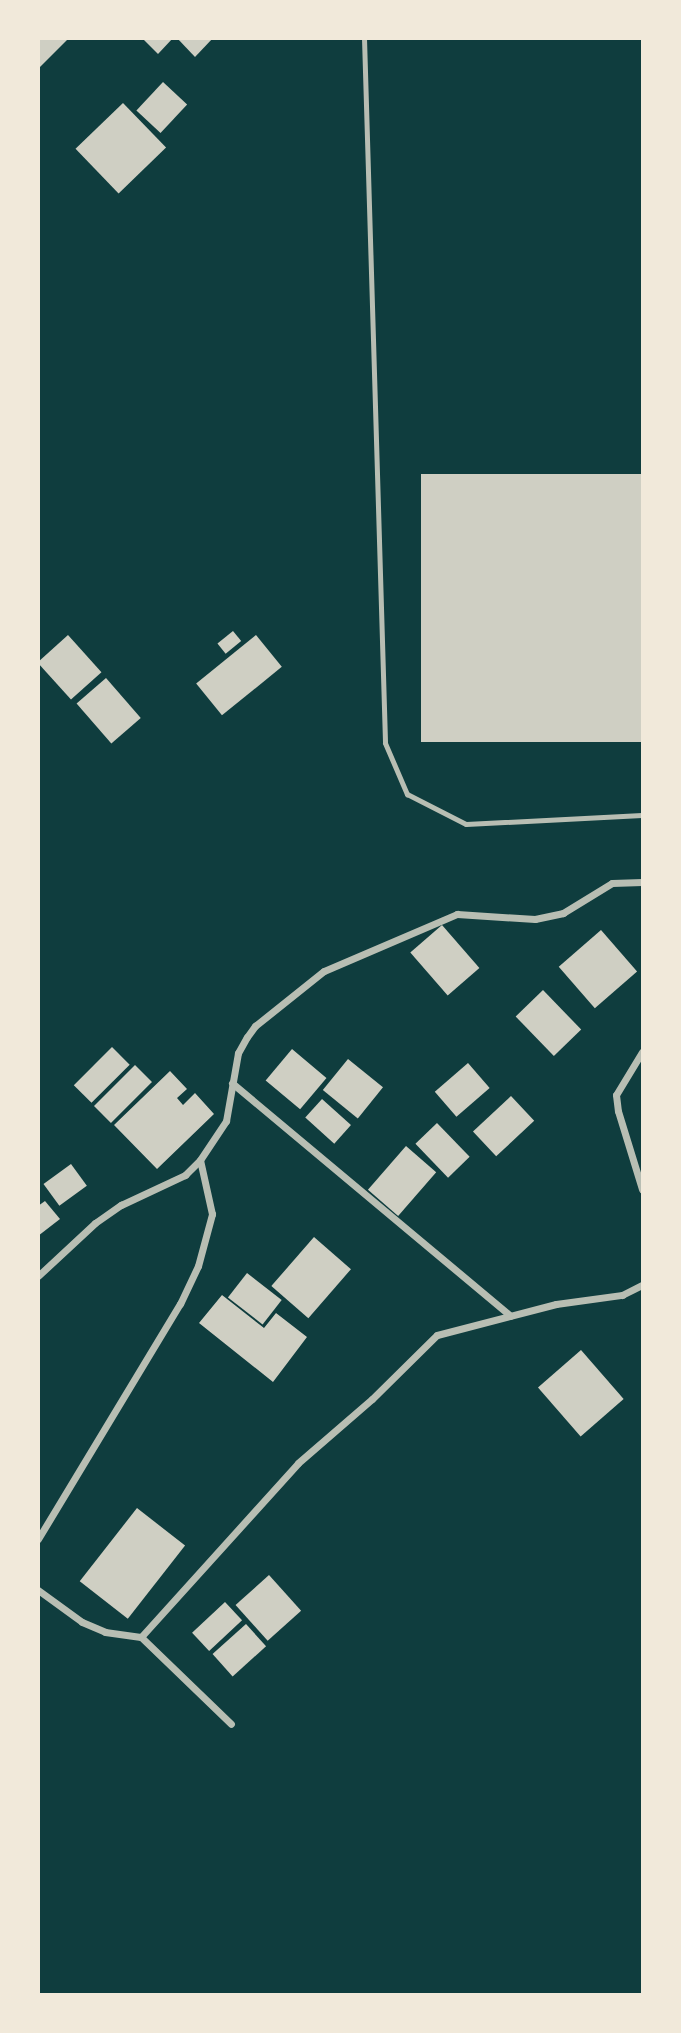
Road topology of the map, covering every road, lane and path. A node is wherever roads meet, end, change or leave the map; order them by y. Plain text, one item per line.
1 (364, 38) edge
2 (642, 816) edge
3 (642, 883) edge
4 (642, 1052) edge
5 (232, 1083) junction
6 (200, 1160) junction
7 (642, 1189) edge
8 (38, 1276) edge
9 (642, 1285) edge
10 (511, 1316) junction
11 (38, 1539) edge
12 (38, 1590) edge
13 (141, 1637) junction
14 (231, 1724) dead end

1 - 2 lane
3 - 5 street
4 - 7 street
5 - 6 street
5 - 10 street
6 - 8 street
6 - 11 street
9 - 10 street
10 - 13 street
12 - 13 street
13 - 14 street

